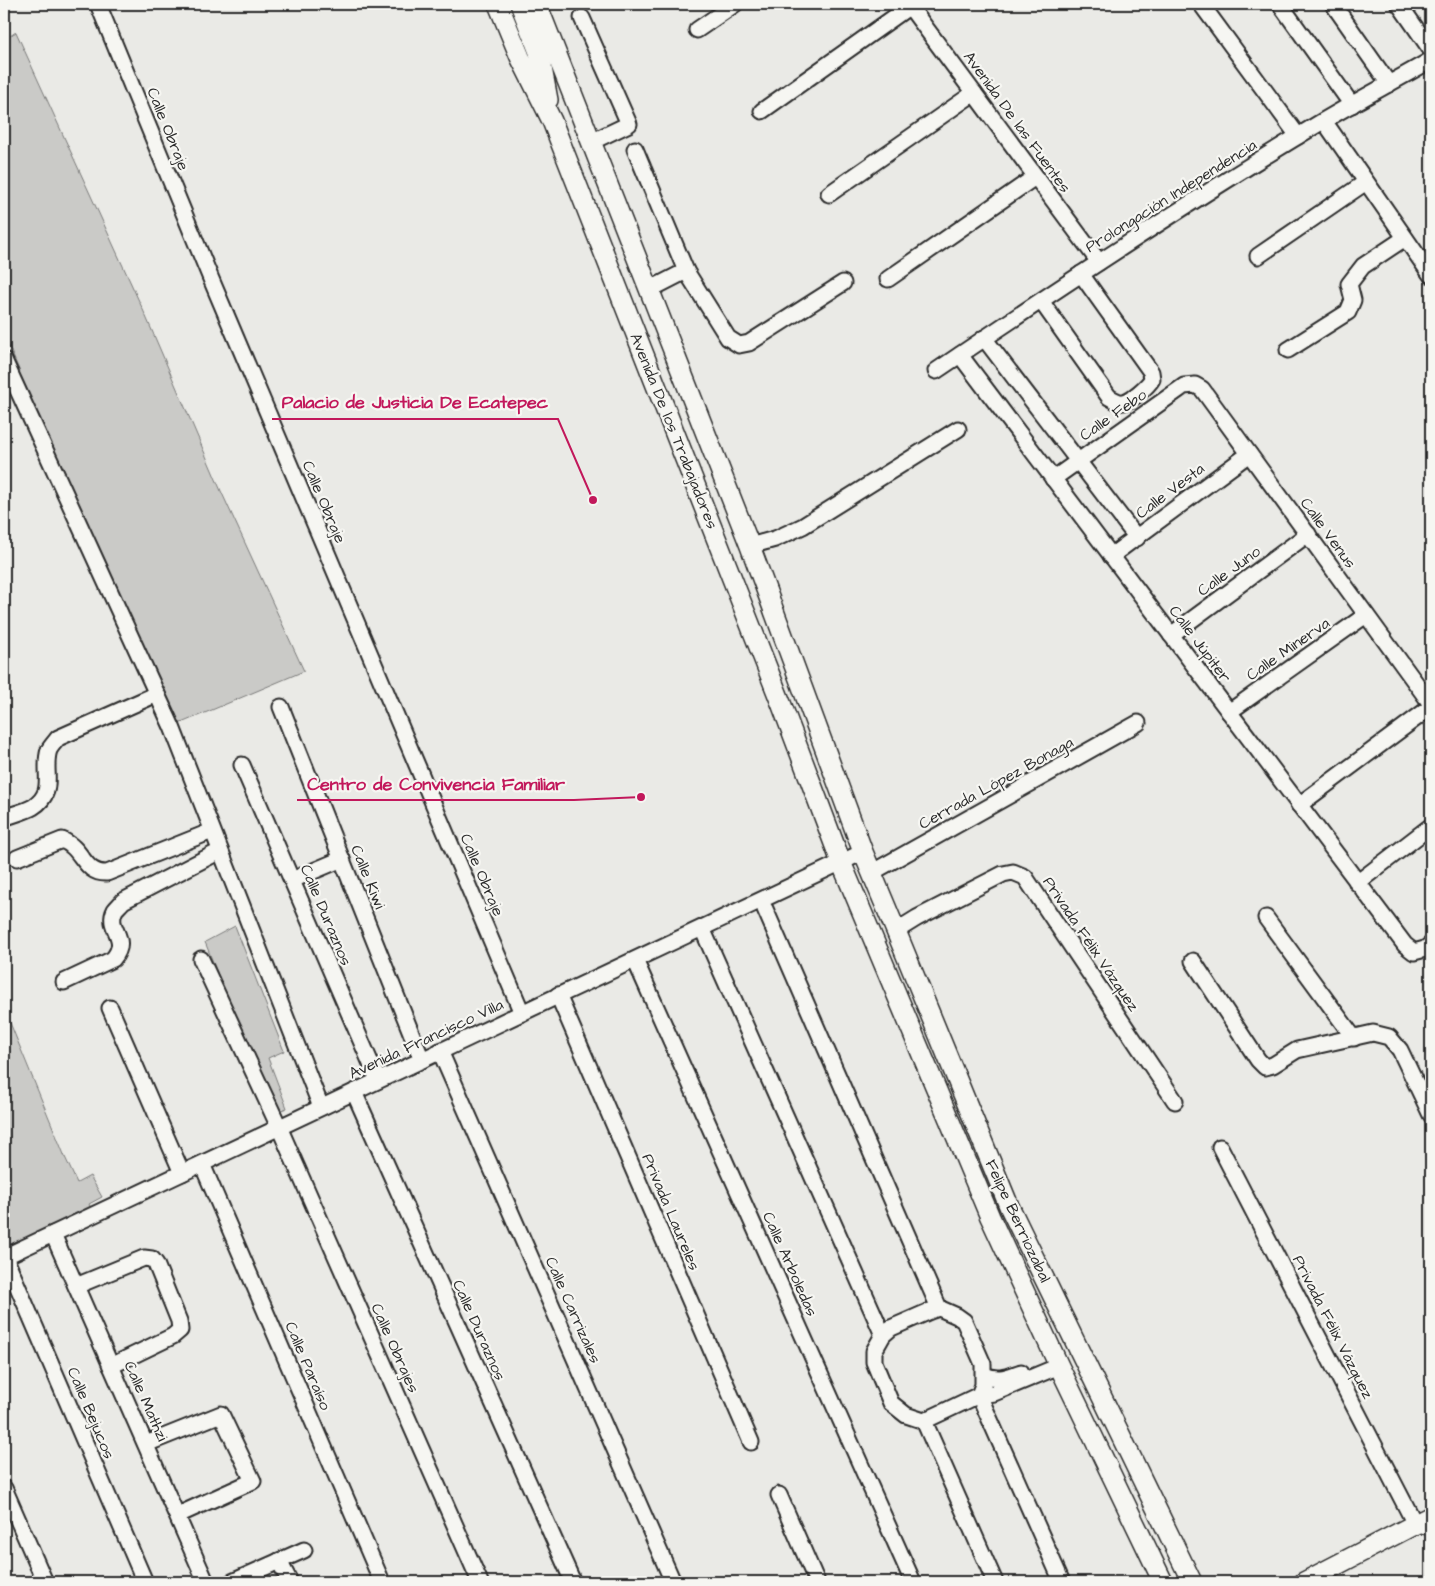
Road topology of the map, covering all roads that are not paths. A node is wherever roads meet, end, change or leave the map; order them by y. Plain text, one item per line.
1 (98, 4) edge
2 (498, 4) edge
3 (520, 4) edge
4 (538, 4) edge
5 (735, 4) edge
6 (1201, 4) edge
7 (1280, 4) edge
8 (1333, 4) edge
9 (1399, 4) edge
10 (909, 5) edge
11 (582, 18) dead end
12 (697, 30) dead end
13 (1431, 50) edge
14 (1431, 60) edge
15 (1390, 84) junction
16 (974, 93) junction
17 (1352, 105) junction
18 (762, 111) dead end
19 (552, 121) junction
20 (1324, 121) junction
21 (1298, 136) junction
22 (591, 142) junction
23 (635, 149) dead end
24 (1035, 177) junction
25 (1366, 182) junction
26 (829, 194) dead end
27 (1405, 238) junction
28 (1258, 256) dead end
29 (1099, 262) junction
30 (686, 271) junction
31 (1081, 274) junction
32 (1431, 275) edge
33 (888, 279) dead end
34 (843, 284) dead end
35 (649, 290) junction
36 (1041, 301) junction
37 (984, 338) junction
38 (1288, 350) dead end
39 (960, 355) junction
40 (4, 360) edge
41 (936, 371) dead end
42 (1195, 385) joint
43 (958, 429) dead end
44 (1249, 454) junction
45 (1078, 461) junction
46 (1053, 478) junction
47 (1308, 534) junction
48 (1136, 538) junction
49 (750, 546) junction
50 (1112, 556) junction
51 (1366, 615) junction
52 (1171, 635) junction
53 (156, 694) junction
54 (1431, 706) edge
55 (281, 707) dead end
56 (1229, 712) junction
57 (1138, 723) dead end
58 (242, 765) dead end
59 (1299, 805) junction
60 (4, 818) edge
61 (1431, 826) edge
62 (212, 831) junction
63 (220, 851) junction
64 (862, 852) junction
65 (17, 858) dead end
66 (342, 859) junction
67 (841, 862) junction
68 (871, 873) junction
69 (292, 880) junction
70 (1357, 883) junction
71 (787, 899) dead end
72 (765, 909) junction
73 (1266, 918) dead end
74 (896, 931) junction
75 (705, 935) junction
76 (1431, 944) edge
77 (681, 946) dead end
78 (200, 959) dead end
79 (635, 960) junction
80 (1193, 961) dead end
81 (64, 982) dead end
82 (558, 996) junction
83 (110, 1008) dead end
84 (522, 1013) junction
85 (1354, 1038) junction
86 (440, 1051) junction
87 (422, 1060) junction
88 (378, 1080) junction
89 (354, 1092) junction
90 (1176, 1101) dead end
91 (321, 1107) junction
92 (1431, 1115) edge
93 (278, 1127) junction
94 (1220, 1147) dead end
95 (202, 1164) junction
96 (182, 1172) junction
97 (53, 1234) junction
98 (5, 1257) edge
99 (76, 1286) junction
100 (940, 1308) junction
101 (882, 1335) junction
102 (1057, 1361) junction
103 (111, 1366) junction
104 (984, 1375) junction
105 (979, 1395) junction
106 (924, 1421) junction
107 (751, 1442) dead end
108 (146, 1444) junction
109 (4, 1488) edge
110 (779, 1495) dead end
111 (178, 1515) junction
112 (1431, 1516) edge
113 (1423, 1525) edge
114 (304, 1550) dead end
115 (279, 1561) junction
116 (45, 1582) edge
117 (145, 1582) edge
118 (206, 1582) edge
119 (232, 1582) edge
120 (290, 1582) edge
121 (382, 1582) edge
122 (480, 1582) edge
123 (572, 1582) edge
124 (673, 1582) edge
125 (817, 1582) edge
126 (913, 1582) edge
127 (995, 1582) edge
128 (1062, 1582) edge
129 (1163, 1582) edge
130 (1192, 1582) edge
131 (1304, 1582) edge

1 - 84 street, Calle Obraje
2 - 19 main road, Avenida De los Trabajadores
3 - 19 main road
4 - 22 main road, Avenida De los Trabajadores
5 - 12 street
6 - 21 street
7 - 17 street
8 - 15 street
9 - 13 street
10 - 16 street, Avenida De las Fuentes
10 - 18 street
11 - 22 street
14 - 15 street, Prolongación Independencia
15 - 17 street, Prolongación Independencia
16 - 24 street, Avenida De las Fuentes
16 - 26 street
17 - 20 street, Prolongación Independencia
19 - 67 main road, Avenida De los Trabajadores
20 - 21 street, Prolongación Independencia
20 - 25 street
21 - 29 street, Prolongación Independencia
22 - 35 main road, Avenida De los Trabajadores
23 - 30 street
24 - 29 street, Avenida De las Fuentes
24 - 33 street
25 - 27 street
25 - 28 street
27 - 32 street
27 - 38 street
29 - 31 street, Prolongación Independencia
30 - 34 street
30 - 35 street
31 - 36 street, Prolongación Independencia
31 - 36 street
35 - 49 main road, Avenida De los Trabajadores
36 - 37 street, Prolongación Independencia
37 - 39 street, Prolongación Independencia
37 - 45 street
39 - 41 street, Prolongación Independencia
39 - 46 street, Calle Júpiter
40 - 53 street
42 - 44 street, Calle Venus
42 - 45 street, Calle Febo
43 - 49 street
44 - 47 street, Calle Venus
44 - 48 street, Calle Vesta
45 - 46 street, Calle Febo
45 - 48 street
46 - 50 street, Calle Júpiter
47 - 51 street, Calle Venus
47 - 52 street, Calle Juno
48 - 50 street, Calle Vesta
49 - 64 main road, Avenida De los Trabajadores
50 - 52 street, Calle Júpiter
51 - 54 street, Calle Venus
51 - 56 street, Calle Minerva
52 - 56 street, Calle Júpiter
53 - 60 street
53 - 62 street
54 - 59 street
55 - 66 street, Calle Kiwi
56 - 59 street, Calle Júpiter
57 - 68 street, Cerrada López Bonaga
58 - 69 street, Calle Duraznos
59 - 70 street, Calle Júpiter
61 - 70 street
62 - 63 street
62 - 65 street
63 - 81 street
63 - 91 street
64 - 67 street, Avenida Francisco Villa
64 - 68 main road, Felipe Berriozabal
66 - 69 street
66 - 87 street, Calle Kiwi
67 - 79 street, Avenida Francisco Villa
67 - 102 main road, Felipe Berriozabal
68 - 74 main road, Felipe Berriozabal
69 - 88 street, Calle Duraznos
70 - 76 street, Calle Júpiter
71 - 72 street
72 - 75 street
72 - 100 street
73 - 85 street
74 - 90 street, Privada Félix Vázquez
74 - 130 main road, Felipe Berriozabal
75 - 77 street
75 - 101 street
78 - 93 street, Calle Obrajes
79 - 82 street, Avenida Francisco Villa
79 - 126 street, Calle Arboledas
80 - 85 street
82 - 84 street, Avenida Francisco Villa
82 - 107 street, Privada Laureles
83 - 96 street
84 - 86 street, Avenida Francisco Villa
85 - 92 street
86 - 87 street, Avenida Francisco Villa
86 - 124 street, Calle Carrizales
87 - 88 street, Avenida Francisco Villa
88 - 89 street, Avenida Francisco Villa
89 - 91 street, Avenida Francisco Villa
89 - 123 street, Calle Duraznos
91 - 93 street, Avenida Francisco Villa
93 - 95 street, Avenida Francisco Villa
93 - 122 street, Calle Obrajes
94 - 113 street, Privada Félix Vázquez
95 - 96 street, Avenida Francisco Villa
95 - 121 street, Calle Paraíso
96 - 97 street, Avenida Francisco Villa
97 - 98 street, Avenida Francisco Villa
97 - 99 street, Calle Mathzi
98 - 117 street, Calle Bejucos
99 - 103 street, Calle Mathzi
99 - 103 street
100 - 101 street
100 - 104 street
101 - 106 street
102 - 104 street
102 - 105 street
102 - 129 main road, Felipe Berriozabal
103 - 108 street, Calle Mathzi
104 - 105 street
105 - 106 street
105 - 128 street
106 - 127 street
108 - 111 street, Calle Mathzi
108 - 111 street
109 - 116 street
110 - 125 street
111 - 118 street, Calle Mathzi
112 - 113 main road
113 - 131 main road
114 - 115 street
115 - 119 street
115 - 120 street

